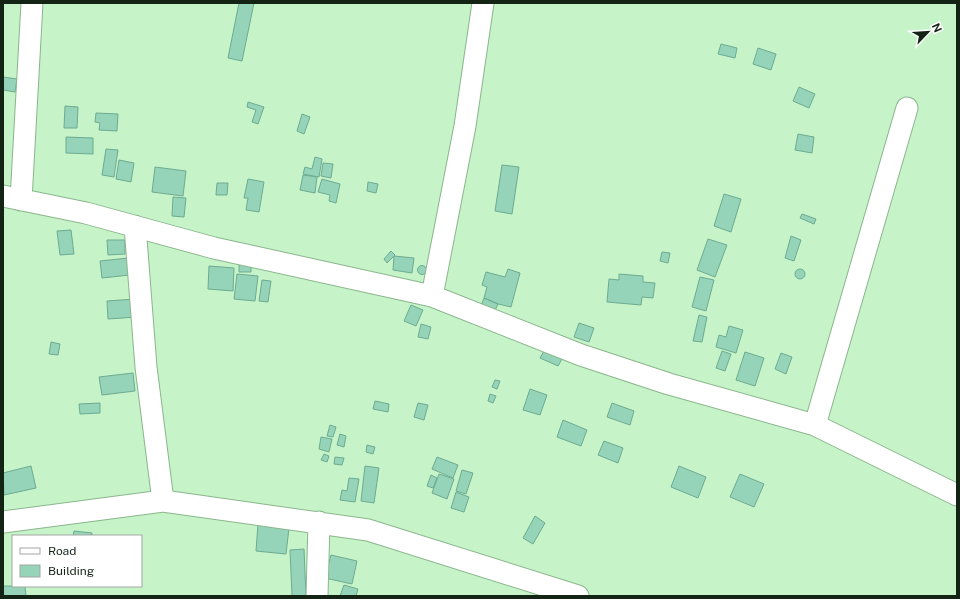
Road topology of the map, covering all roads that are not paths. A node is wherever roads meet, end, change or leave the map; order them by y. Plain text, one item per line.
1 (32, 3) edge
2 (483, 3) edge
3 (907, 108) dead end
4 (12, 198) edge
5 (134, 226) junction
6 (432, 296) junction
7 (815, 425) junction
8 (957, 495) edge
9 (163, 501) junction
10 (3, 522) edge
11 (319, 522) junction
12 (316, 596) edge
13 (578, 596) edge

1 - 4 street
2 - 6 street
3 - 7 street
4 - 5 street
5 - 6 street
5 - 9 street
6 - 7 street
7 - 8 street
9 - 10 street
9 - 11 street
11 - 12 street
11 - 13 street

